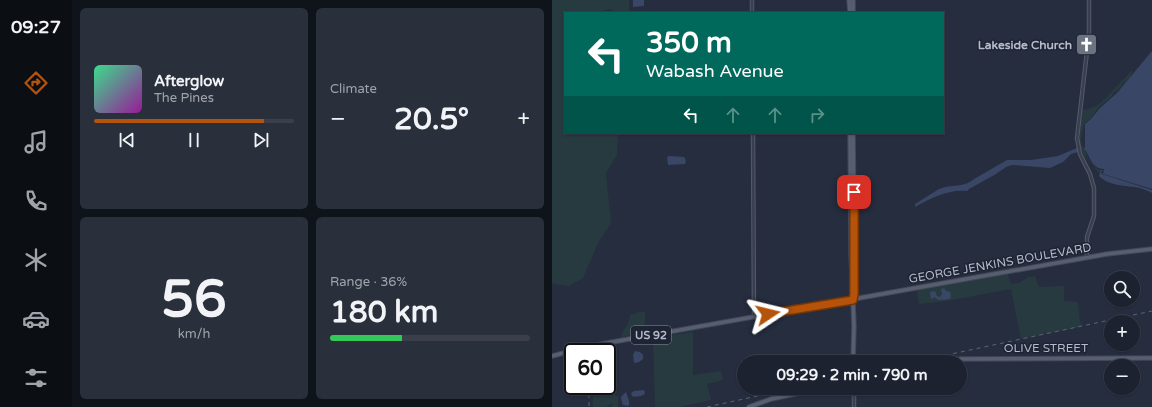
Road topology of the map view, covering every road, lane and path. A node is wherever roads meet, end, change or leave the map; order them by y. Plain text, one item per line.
1 (752, 0) edge
2 (850, 0) edge
3 (853, 0) edge
4 (1089, 0) edge
5 (752, 12) edge
6 (850, 12) edge
7 (853, 12) edge
8 (753, 134) edge
9 (852, 134) edge
10 (1152, 249) edge
11 (1087, 258) junction
12 (853, 300) junction
13 (754, 317) junction
14 (854, 355) edge
15 (552, 356) edge
16 (1152, 358) edge
17 (967, 359) edge
18 (790, 395) edge
19 (854, 395) edge
20 (749, 407) edge
21 (854, 407) edge

1 - 5 street
2 - 6 main road
3 - 7 main road
4 - 11 street
8 - 13 street
9 - 12 main road
10 - 11 main road, GEORGE JENKINS BOULEVARD
11 - 12 main road, GEORGE JENKINS BOULEVARD
12 - 13 main road, US 92
12 - 14 main road
13 - 15 main road, US 92
16 - 17 main road, OLIVE STREET
18 - 20 main road
19 - 21 street

